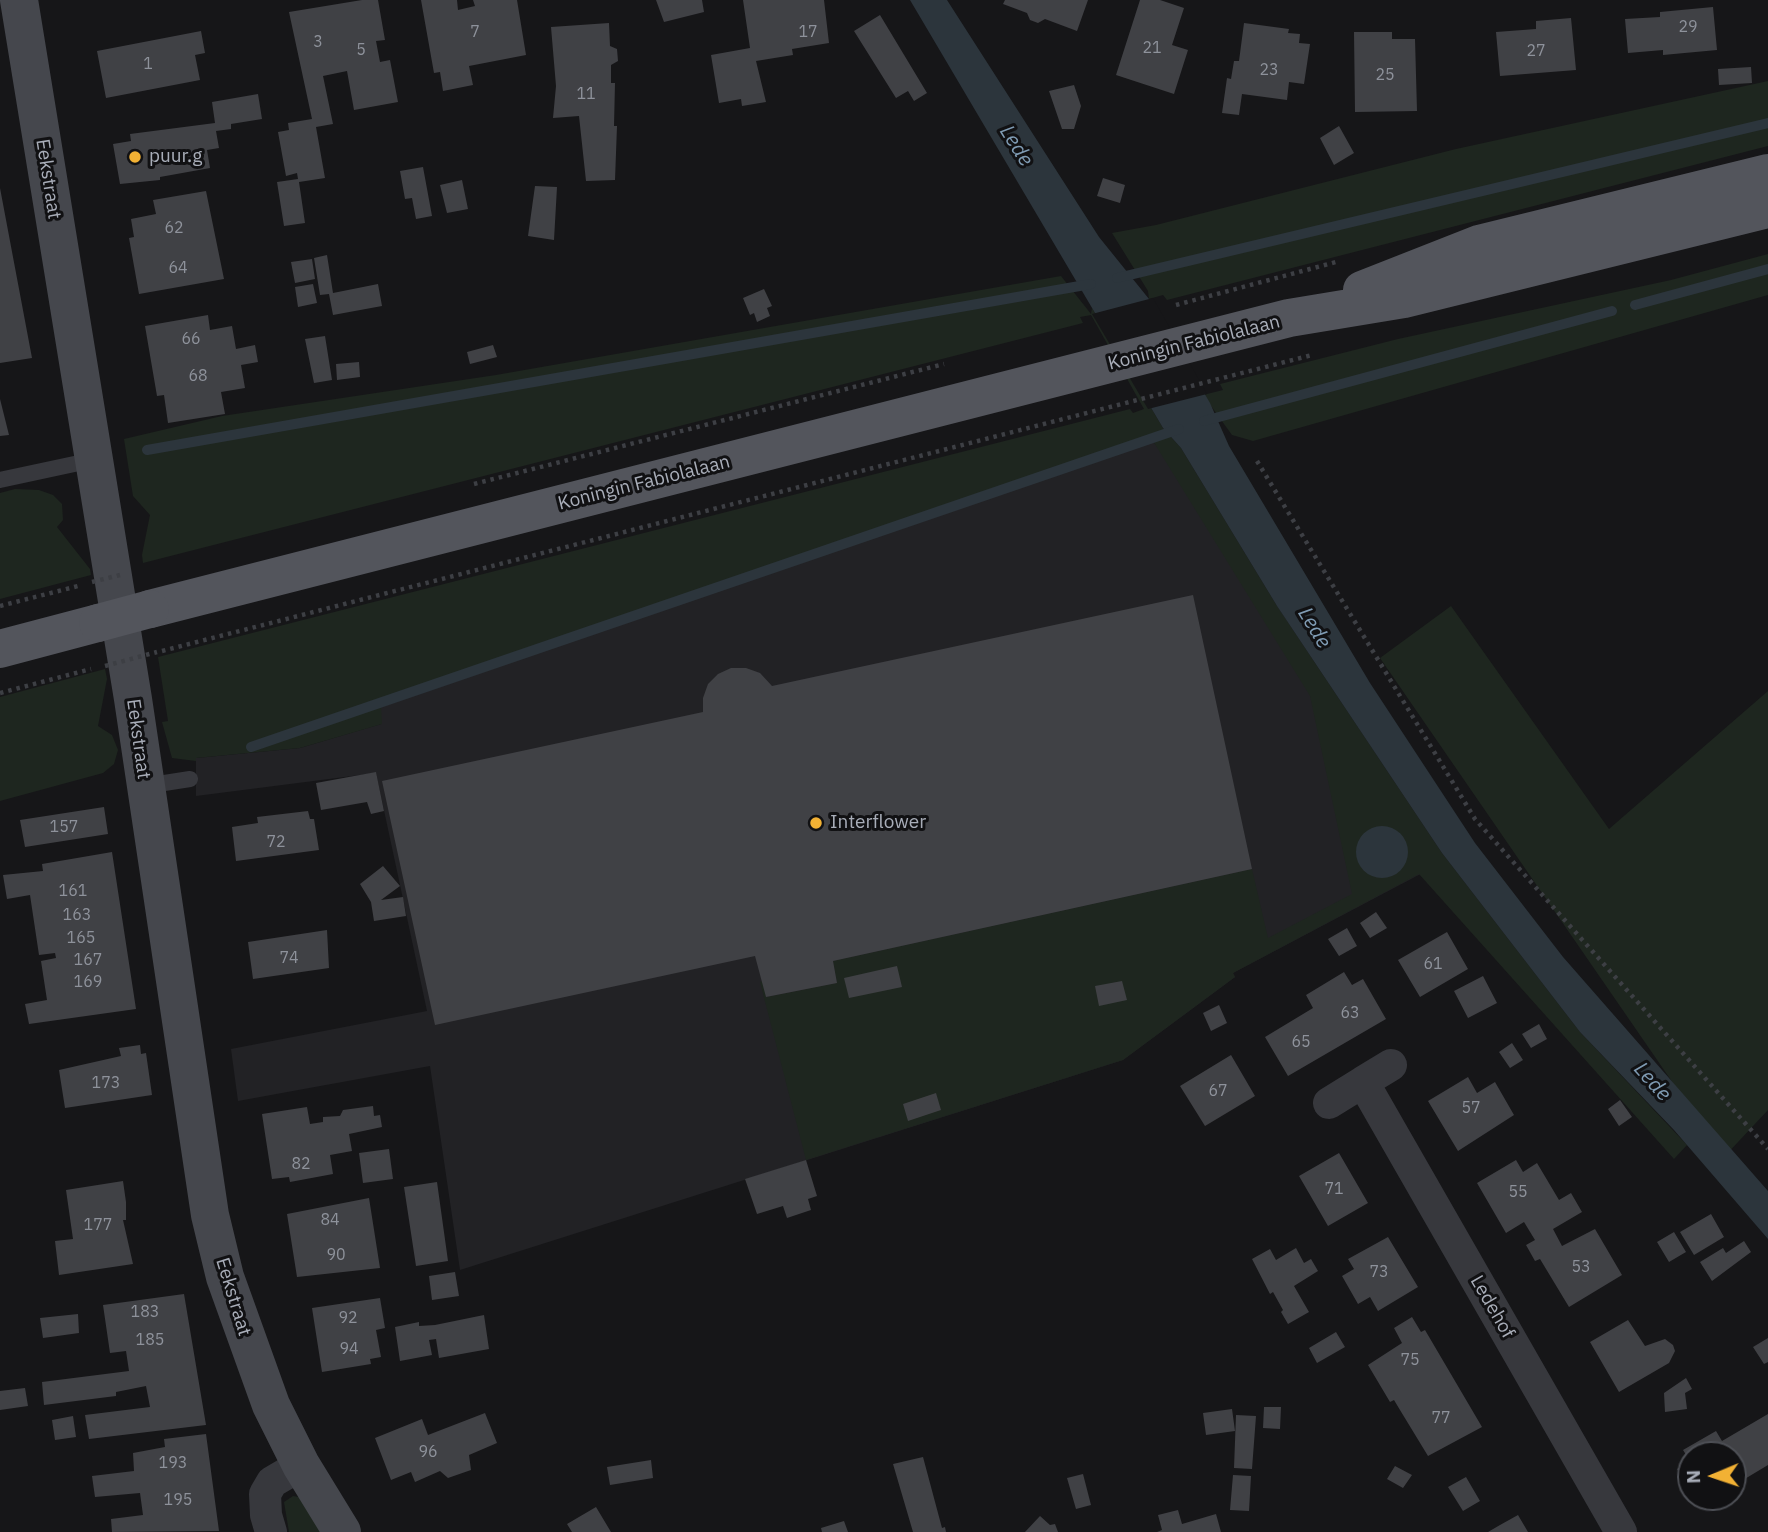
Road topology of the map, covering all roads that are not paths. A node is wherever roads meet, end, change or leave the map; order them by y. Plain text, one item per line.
1 (19, 0) edge
2 (1768, 173) edge
3 (1768, 209) edge
4 (1289, 318) junction
5 (94, 460) junction
6 (0, 480) edge
7 (0, 649) edge
8 (190, 779) dead end
9 (145, 786) junction
10 (1391, 1065) dead end
11 (1363, 1082) junction
12 (1329, 1103) dead end
13 (300, 1465) junction
14 (271, 1532) edge
15 (342, 1532) edge
16 (1621, 1532) edge

1 - 5 street, Eekstraat
2 - 4 main road, Koningin Fabiolalaan
3 - 4 main road, Koningin Fabiolalaan
4 - 7 main road, Koningin Fabiolalaan, bridge
5 - 6 lane
5 - 9 street, Eekstraat
8 - 9 lane
9 - 13 street, Eekstraat
10 - 11 street
11 - 12 street
11 - 16 street, Ledehof
13 - 14 street
13 - 15 street, Eekstraat

